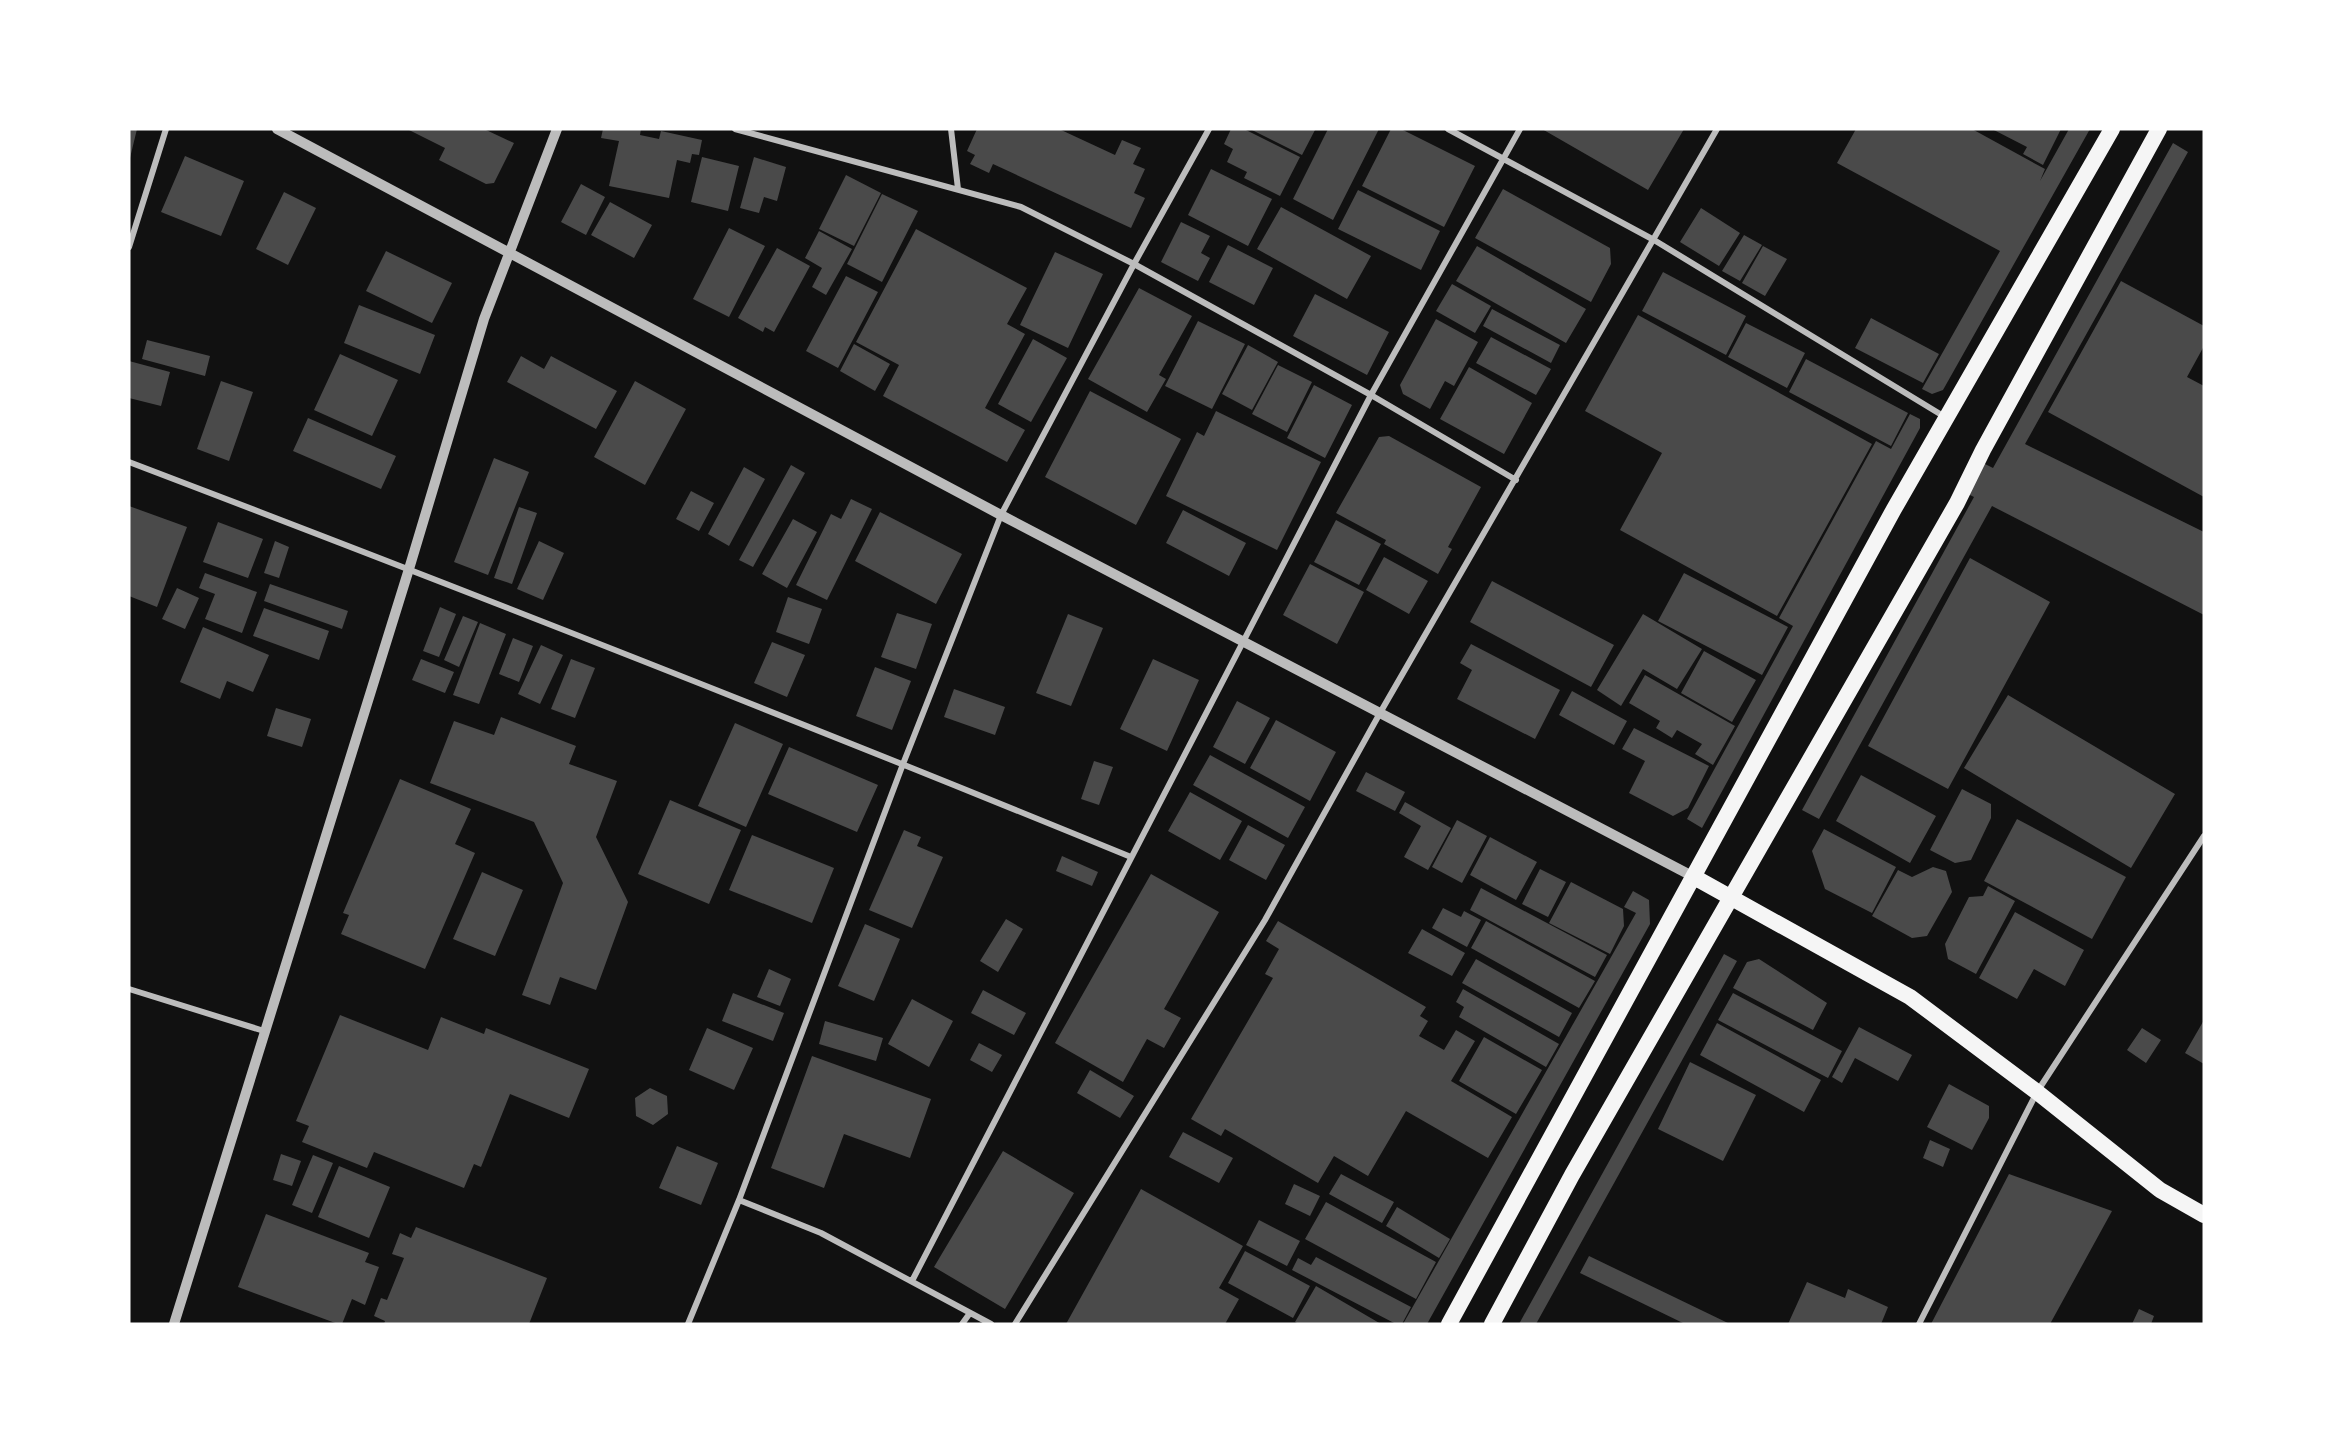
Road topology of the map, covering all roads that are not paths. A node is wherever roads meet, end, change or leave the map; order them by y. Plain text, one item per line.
1 (166, 129) edge
2 (277, 129) edge
3 (557, 129) edge
4 (735, 129) edge
5 (951, 129) edge
6 (1209, 129) edge
7 (1448, 129) edge
8 (1520, 129) edge
9 (1717, 129) edge
10 (2112, 129) edge
11 (2159, 129) edge
12 (1503, 159) junction
13 (958, 189) junction
14 (1654, 240) junction
15 (129, 247) edge
16 (510, 255) junction
17 (1134, 264) junction
18 (1371, 395) junction
19 (1946, 418) junction
20 (129, 462) edge
21 (1516, 480) junction
22 (1001, 515) junction
23 (409, 569) junction
24 (1244, 642) junction
25 (1380, 713) junction
26 (903, 764) junction
27 (2204, 836) edge
28 (1131, 857) junction
29 (1694, 878) junction
30 (1730, 897) junction
31 (129, 989) edge
32 (264, 1031) junction
33 (2037, 1092) junction
34 (739, 1200) junction
35 (2204, 1215) edge
36 (912, 1281) junction
37 (970, 1313) junction
38 (174, 1324) edge
39 (688, 1324) edge
40 (962, 1324) edge
41 (991, 1324) edge
42 (1015, 1324) edge
43 (1449, 1324) edge
44 (1492, 1324) edge
45 (1919, 1324) edge

1 - 15 street
2 - 16 street
3 - 16 street
4 - 13 street
5 - 13 street
6 - 17 street
7 - 12 street
8 - 12 street
9 - 14 street
10 - 19 highway
11 - 30 highway
12 - 14 street
12 - 18 street
13 - 17 street
14 - 19 street
14 - 21 street
16 - 22 street
16 - 23 street
17 - 18 street
17 - 22 street
18 - 21 street
18 - 24 street
19 - 29 highway
20 - 23 street
21 - 25 street
22 - 24 street
22 - 26 street
23 - 26 street
23 - 32 street
24 - 25 street
24 - 28 street
25 - 29 street
25 - 42 street
26 - 28 street
26 - 34 street
27 - 33 street
28 - 36 street
29 - 30 highway
29 - 43 highway
30 - 33 highway
30 - 44 highway
31 - 32 street
32 - 38 street
33 - 35 highway
33 - 45 street
34 - 36 street
34 - 39 street
36 - 37 street
37 - 40 street
37 - 41 street

